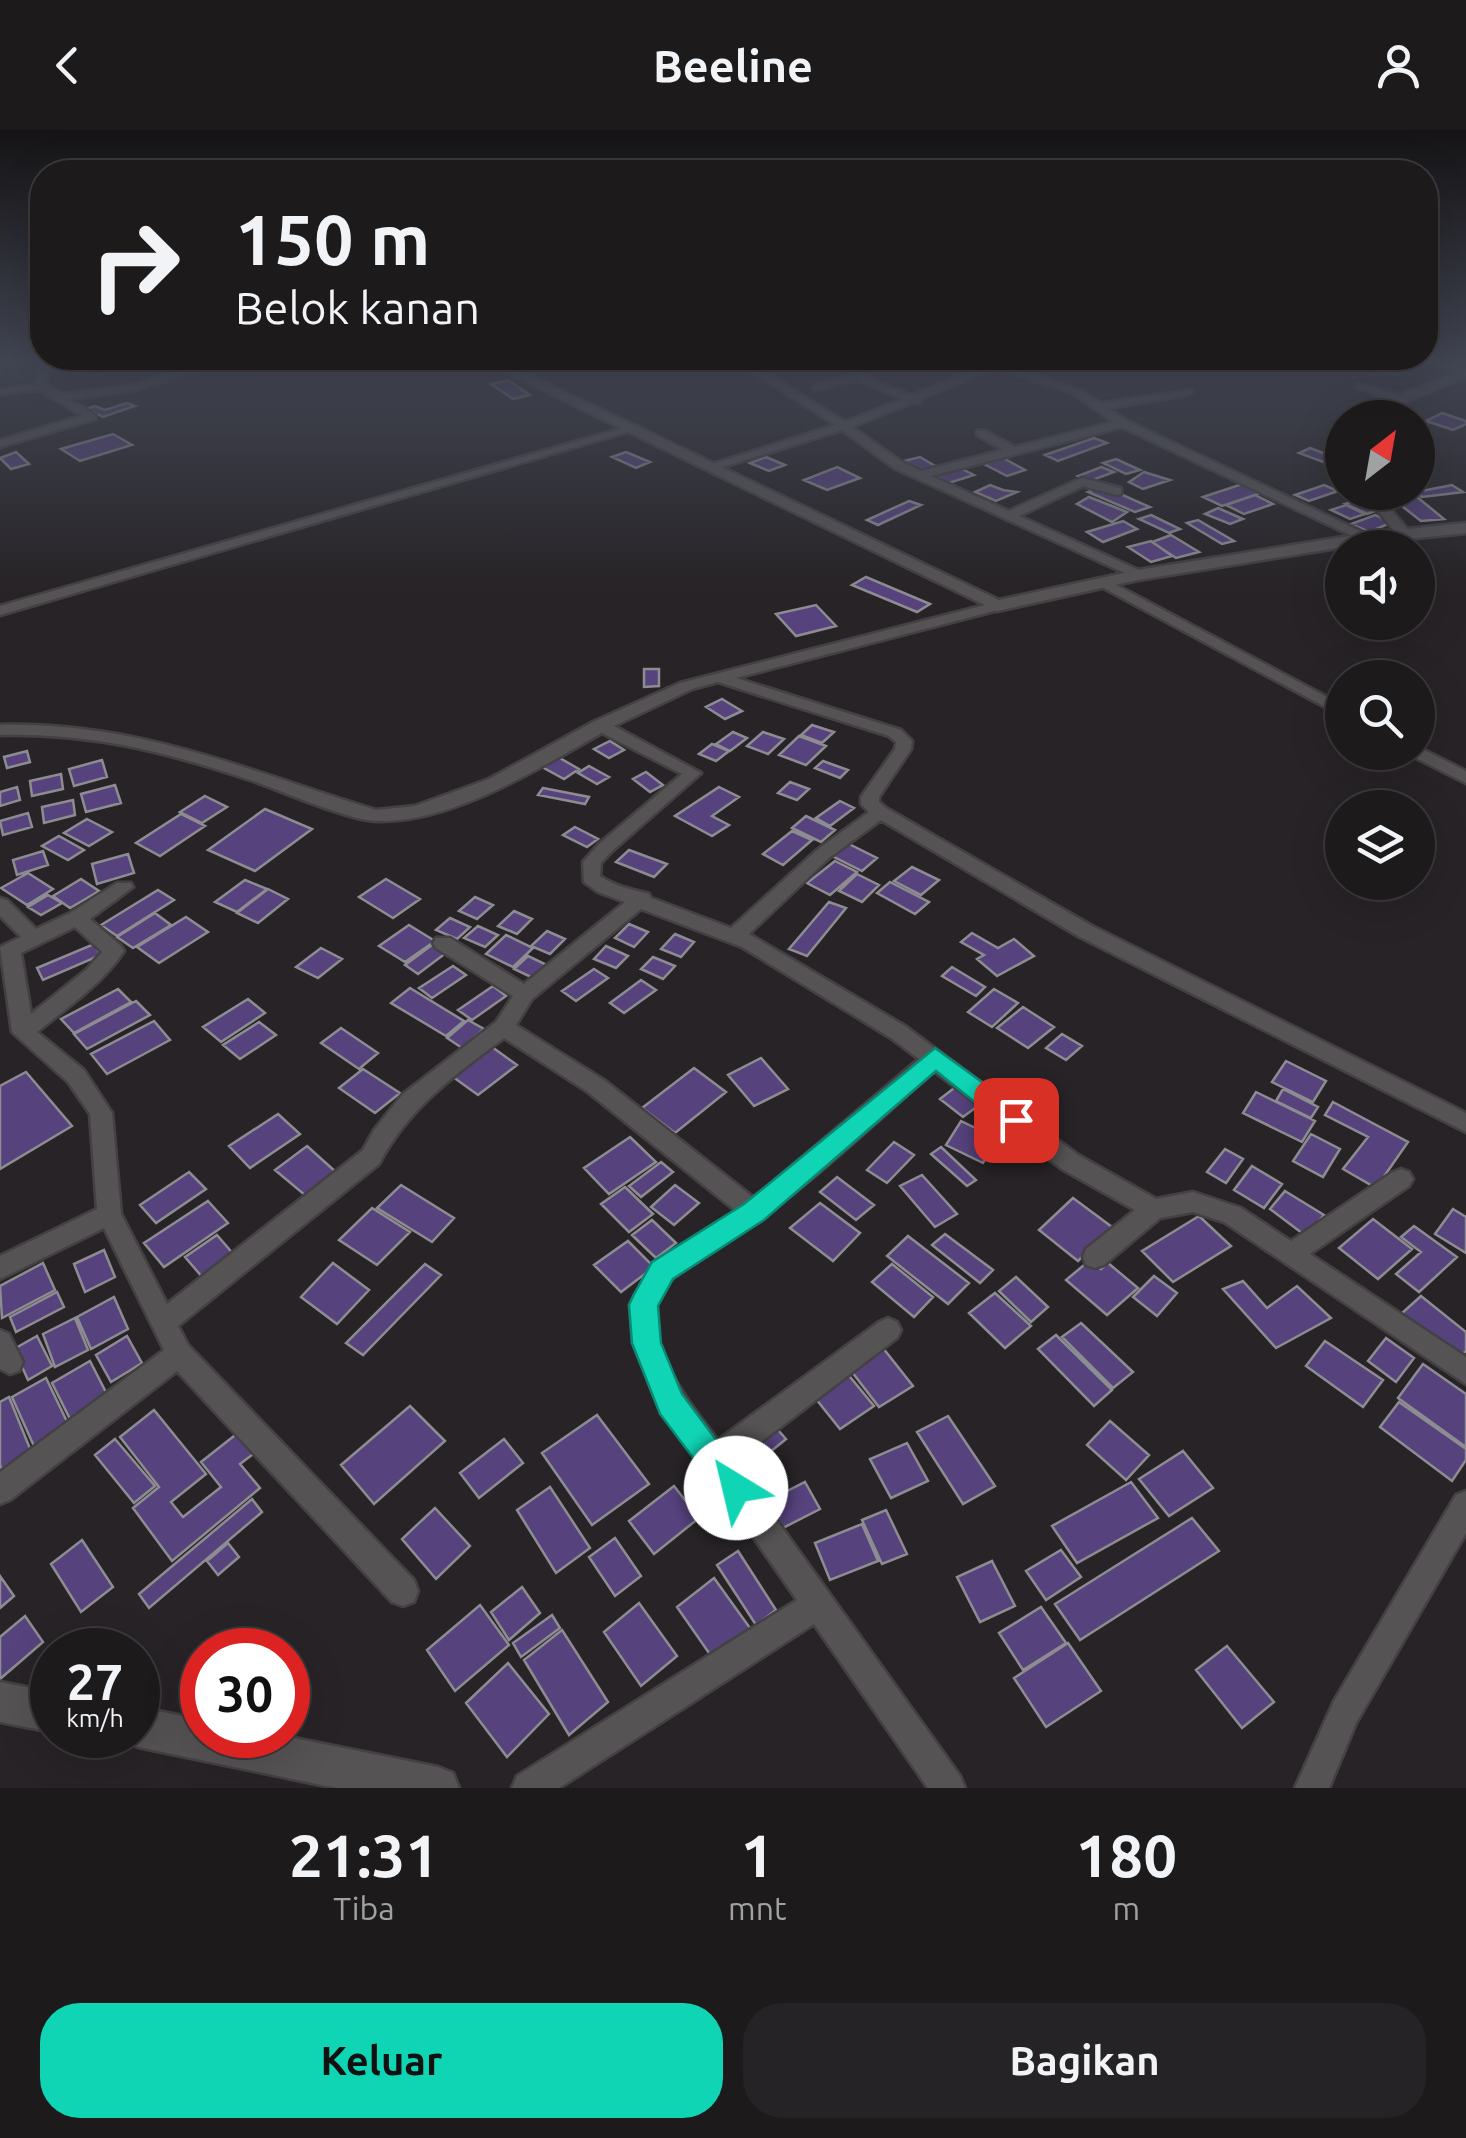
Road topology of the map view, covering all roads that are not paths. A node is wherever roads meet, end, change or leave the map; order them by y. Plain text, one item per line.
1 (602, 437) edge
2 (649, 437) edge
3 (809, 437) edge
4 (860, 437) edge
5 (988, 437) edge
6 (1064, 437) edge
7 (1154, 437) edge
8 (1012, 450) junction
9 (714, 468) junction
10 (920, 475) junction
11 (1117, 491) dead end
12 (1385, 510) edge
13 (1013, 514) junction
14 (1466, 528) edge
15 (1351, 530) edge
16 (1401, 530) edge
17 (1435, 531) edge
18 (1325, 545) edge
19 (1138, 575) junction
20 (1105, 583) junction
21 (997, 606) junction
22 (0, 611) edge
23 (715, 676) junction
24 (1325, 702) edge
25 (599, 724) junction
26 (0, 730) edge
27 (1435, 761) edge
28 (1466, 778) edge
29 (880, 812) junction
30 (124, 887) dead end
31 (642, 898) junction
32 (0, 904) edge
33 (77, 918) junction
34 (734, 936) junction
35 (35, 940) junction
36 (443, 943) dead end
37 (5, 953) edge
38 (525, 994) junction
39 (502, 1027) junction
40 (23, 1032) junction
41 (935, 1058) junction
42 (1466, 1123) edge
43 (1401, 1180) dead end
44 (1154, 1210) junction
45 (754, 1212) junction
46 (109, 1214) junction
47 (1290, 1254) junction
48 (1095, 1257) dead end
49 (0, 1268) edge
50 (164, 1322) junction
51 (888, 1330) dead end
52 (180, 1354) junction
53 (1466, 1372) edge
54 (716, 1459) junction
55 (0, 1490) edge
56 (1466, 1505) edge
57 (403, 1591) dead end
58 (817, 1605) junction
59 (0, 1702) edge
60 (30, 1708) edge
61 (160, 1731) edge
62 (438, 1788) edge
63 (530, 1788) edge
64 (948, 1788) edge
65 (1312, 1788) edge

1 - 22 street
2 - 9 street
3 - 9 street
4 - 10 street
5 - 8 street
6 - 8 street
7 - 15 street
8 - 10 street
9 - 21 street
10 - 13 street
11 - 13 street
12 - 16 street
13 - 19 street
14 - 17 street
18 - 19 street
19 - 20 street
20 - 21 street
20 - 24 street
21 - 23 street
23 - 25 street
23 - 29 street
25 - 26 street
25 - 31 street
27 - 28 street
29 - 34 street
29 - 42 street
30 - 33 street
31 - 34 street
31 - 38 street
32 - 35 street
33 - 35 street
33 - 40 street
34 - 41 street
35 - 37 street
36 - 38 street
37 - 40 street
38 - 39 street
39 - 45 street
39 - 50 street
40 - 46 street
41 - 44 street
41 - 45 street
43 - 47 street
44 - 47 street
44 - 48 street
45 - 54 street
46 - 49 street
46 - 50 street
47 - 53 street
50 - 52 street
51 - 54 street
52 - 55 street
52 - 57 street
54 - 58 street
56 - 65 street
58 - 63 street
58 - 64 street
59 - 60 street
61 - 62 street

